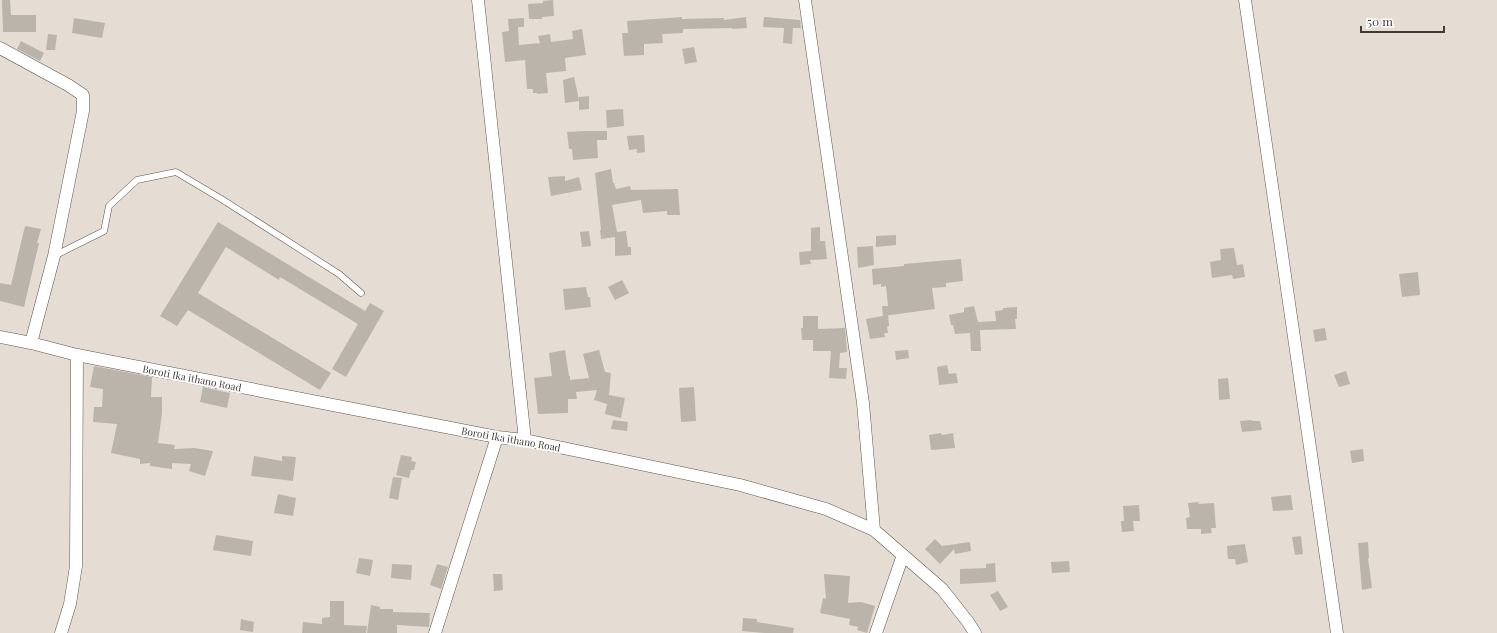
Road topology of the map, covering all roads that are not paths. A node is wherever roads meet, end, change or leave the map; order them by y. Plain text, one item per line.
1 (478, 0) edge
2 (805, 0) edge
3 (1245, 0) edge
4 (0, 48) edge
5 (54, 256) junction
6 (361, 293) dead end
7 (0, 337) edge
8 (31, 343) junction
9 (77, 355) junction
10 (496, 437) junction
11 (525, 440) junction
12 (874, 530) junction
13 (903, 555) junction
14 (60, 633) edge
15 (435, 633) edge
16 (876, 633) edge
17 (974, 633) edge
18 (1337, 633) edge

1 - 11 street
2 - 12 street
3 - 18 street
4 - 5 street
5 - 6 lane
5 - 8 street
7 - 8 street, Boroti Ika ithano Road
8 - 9 street, Boroti Ika ithano Road
9 - 10 street, Boroti Ika ithano Road
9 - 14 street
10 - 11 street, Boroti Ika ithano Road
10 - 15 street
11 - 12 street, Boroti Ika ithano Road
12 - 13 street, Boroti Ika ithano Road
13 - 16 street
13 - 17 street, Boroti Ika ithano Road

